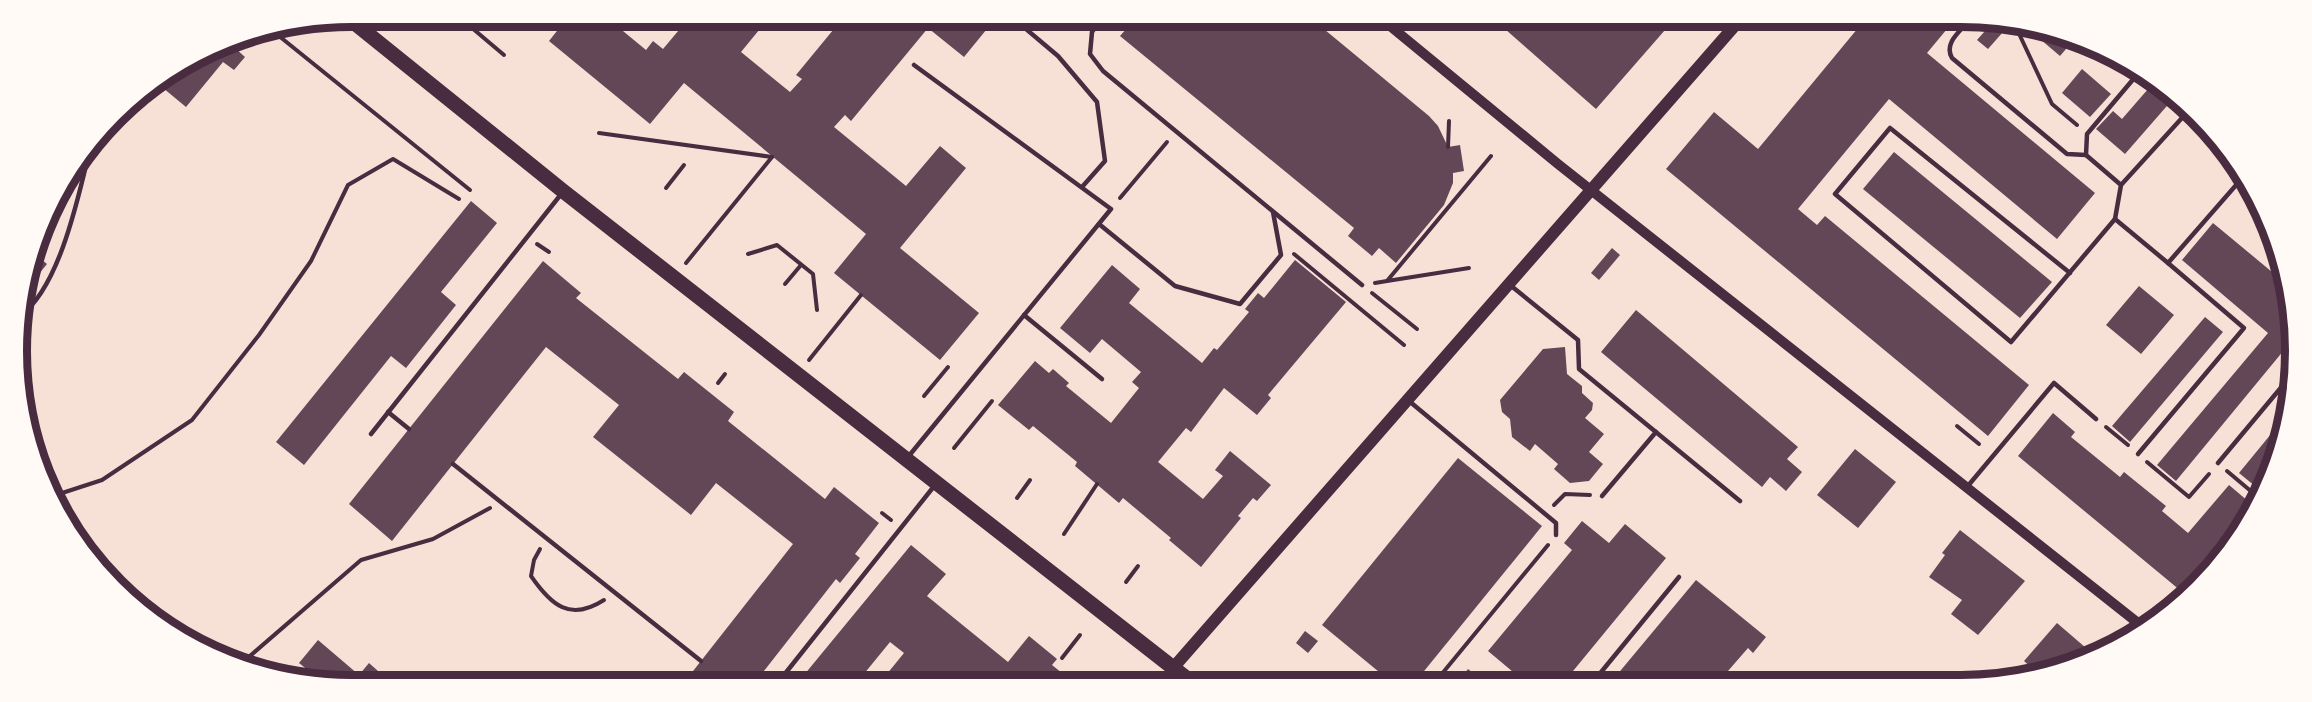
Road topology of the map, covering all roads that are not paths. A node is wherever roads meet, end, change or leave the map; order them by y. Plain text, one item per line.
1 (359, 27) edge
2 (1024, 27) edge
3 (1095, 27) edge
4 (1391, 27) edge
5 (1734, 27) edge
6 (1964, 27) edge
7 (914, 65) dead end
8 (2135, 78) edge
9 (2181, 119) dead end
10 (2086, 155) junction
11 (86, 165) edge
12 (2238, 183) edge
13 (2121, 185) junction
14 (1082, 187) junction
15 (1590, 189) junction
16 (563, 191) junction
17 (1273, 212) junction
18 (2115, 219) junction
19 (1099, 224) junction
20 (2168, 263) junction
21 (2070, 273) junction
22 (1508, 283) junction
23 (1362, 285) road end
24 (31, 302) edge
25 (1024, 315) junction
26 (1102, 379) dead end
27 (2283, 386) edge
28 (1407, 399) junction
29 (388, 412) junction
30 (2096, 419) road end
31 (409, 429) dead end
32 (1656, 432) junction
33 (371, 434) dead end
34 (2138, 454) road end
35 (906, 459) junction
36 (2218, 463) road end
37 (453, 464) dead end
38 (937, 483) junction
39 (1967, 487) junction
40 (1602, 496) road end
41 (1740, 501) dead end
42 (1556, 535) road end
43 (1679, 577) dead end
44 (2137, 622) edge
45 (701, 661) dead end
46 (1173, 668) junction
47 (784, 675) edge
48 (1182, 675) edge
49 (1599, 675) edge

1 - 16 main road
2 - 14 lane
3 - 17 lane
4 - 15 street
5 - 15 main road
6 - 10 lane
7 - 14 lane
8 - 10 lane
9 - 13 lane
10 - 13 lane
11 - 24 lane
12 - 20 lane
13 - 18 lane
14 - 19 lane
15 - 22 main road
15 - 39 street
16 - 29 lane
16 - 35 main road
17 - 19 lane
17 - 23 lane
18 - 20 lane
18 - 21 lane
19 - 25 lane
20 - 34 lane
21 - 21 lane
22 - 28 main road
22 - 32 lane
25 - 26 lane
25 - 35 lane
27 - 36 lane
28 - 42 lane
28 - 46 main road
29 - 31 lane
29 - 33 lane
30 - 39 lane
32 - 40 lane
32 - 41 lane
35 - 38 main road
37 - 45 lane
38 - 46 main road
38 - 47 lane
39 - 44 street
43 - 49 lane
46 - 48 main road

